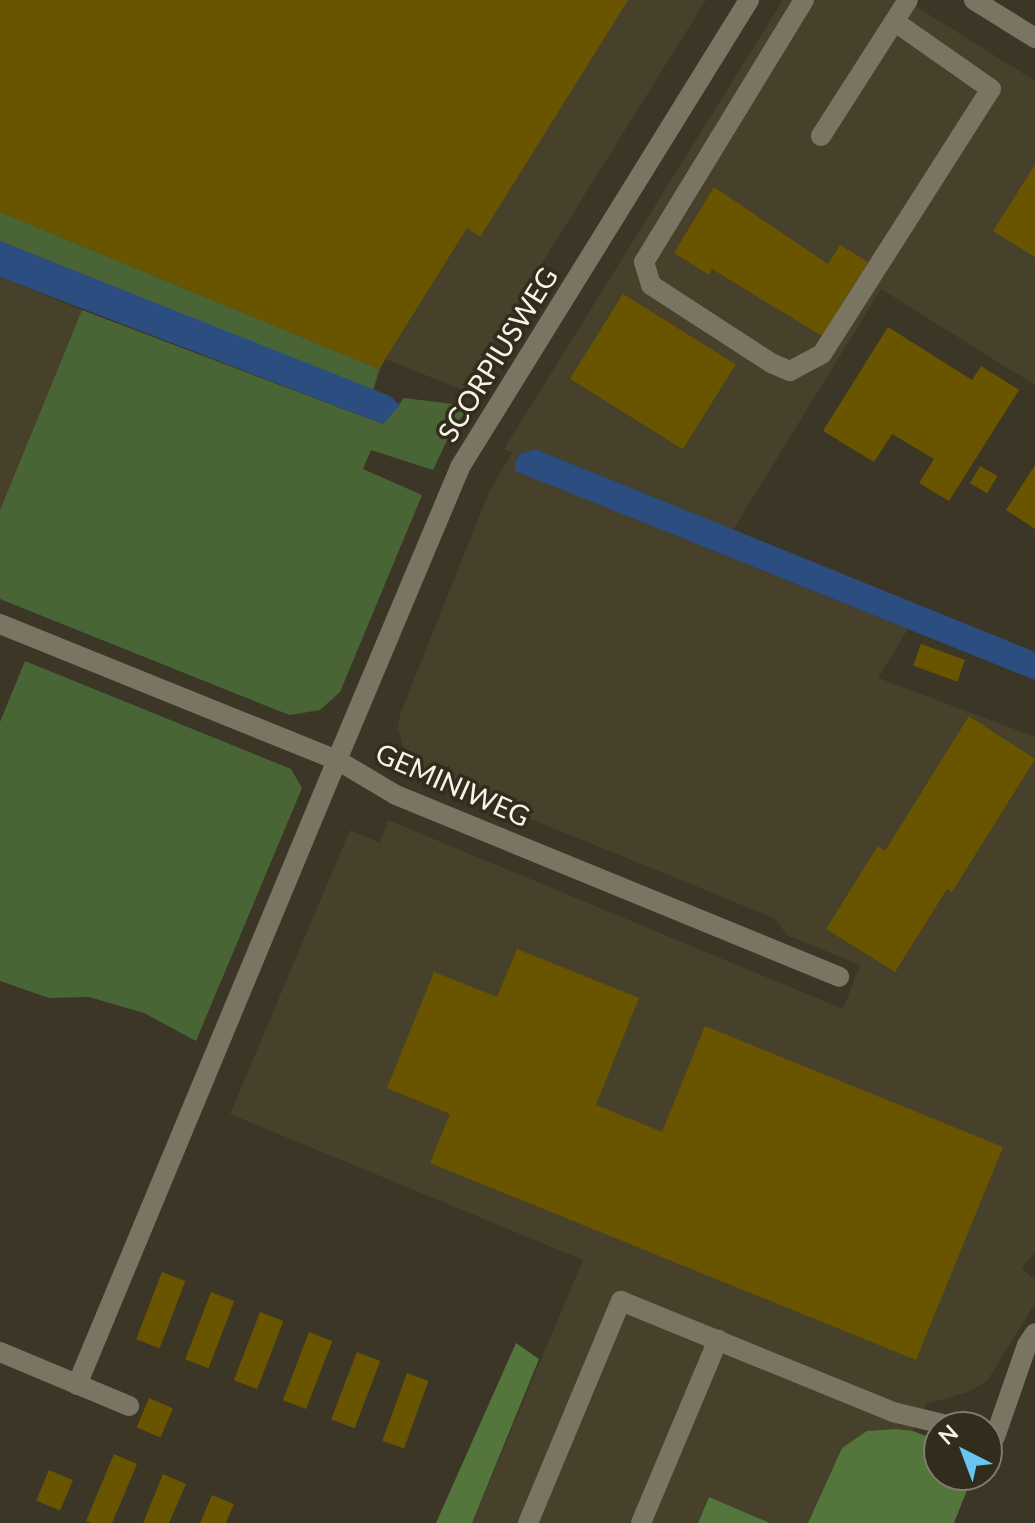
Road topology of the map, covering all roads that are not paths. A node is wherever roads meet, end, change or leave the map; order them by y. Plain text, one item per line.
1 (749, 0) edge
2 (804, 0) edge
3 (908, 0) edge
4 (974, 0) edge
5 (894, 21) junction
6 (1035, 38) edge
7 (821, 136) dead end
8 (0, 624) edge
9 (337, 760) junction
10 (839, 977) dead end
11 (1035, 1333) edge
12 (718, 1340) junction
13 (0, 1352) edge
14 (77, 1385) junction
15 (129, 1406) dead end
16 (1001, 1411) edge
17 (923, 1419) edge
18 (528, 1523) edge
19 (641, 1523) edge

1 - 9 street, SCORPIUSWEG
2 - 5 street
3 - 5 street
4 - 6 street
5 - 7 street
8 - 9 street, GEMINIWEG
9 - 10 street, GEMINIWEG
9 - 14 street, SCORPIUSWEG
11 - 16 street
12 - 17 street
12 - 18 street
12 - 19 street
13 - 14 street
14 - 15 street

